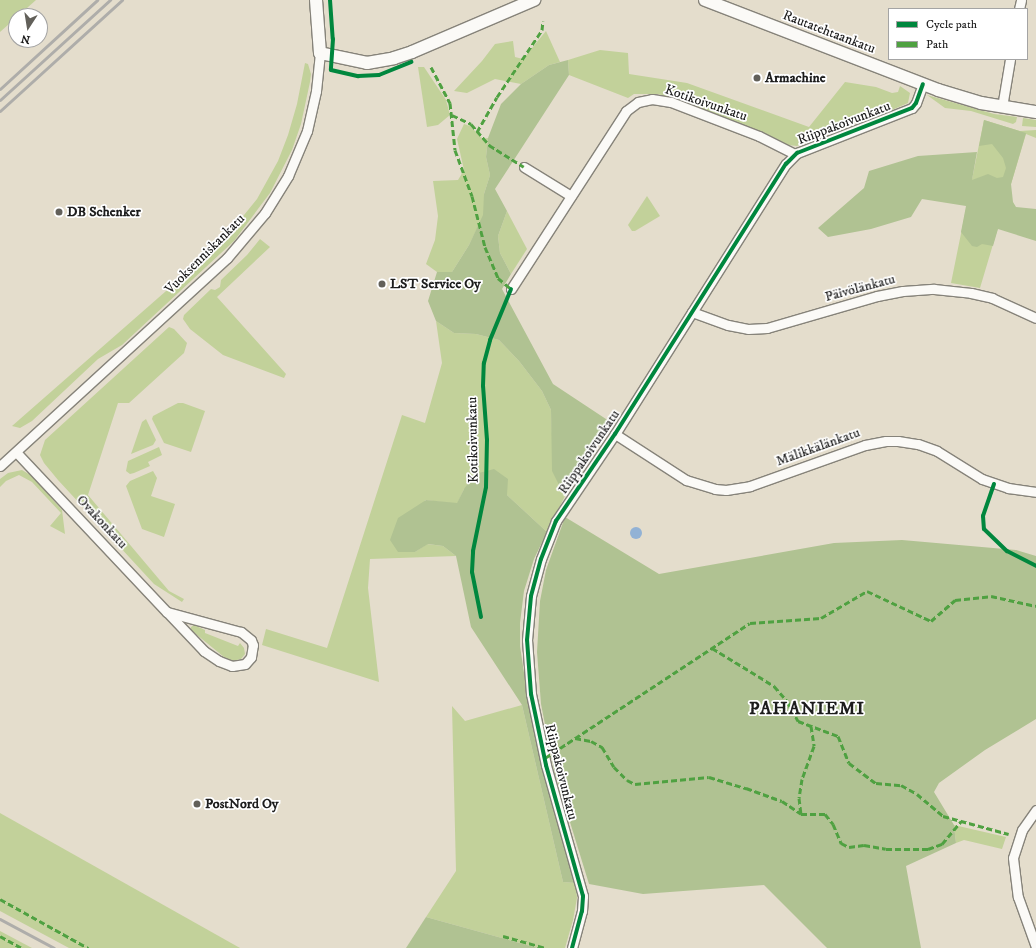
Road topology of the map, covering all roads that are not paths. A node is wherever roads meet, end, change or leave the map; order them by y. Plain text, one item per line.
1 (316, 0) edge
2 (534, 0) edge
3 (705, 0) edge
4 (320, 53) junction
5 (1010, 60) edge
6 (923, 84) junction
7 (1002, 107) junction
8 (1036, 112) edge
9 (795, 154) junction
10 (524, 167) dead end
11 (571, 196) junction
12 (511, 288) dead end
13 (692, 312) junction
14 (1036, 318) edge
15 (615, 434) junction
16 (16, 452) junction
17 (0, 466) edge
18 (1036, 492) edge
19 (167, 612) junction
20 (1036, 810) edge
21 (1036, 947) edge
22 (572, 948) edge

1 - 4 street, Vuoksenniskankatu
2 - 4 street
3 - 6 street, Rautatehtaankatu
4 - 16 street, Vuoksenniskankatu
5 - 7 street
6 - 7 street, Rautatehtaankatu
6 - 9 street, Riippakoivunkatu
7 - 8 street, Rautatehtaankatu
9 - 11 street, Kotikoivunkatu
9 - 13 street, Riippakoivunkatu
10 - 11 street
11 - 12 street, Kotikoivunkatu
13 - 14 street, Päivölänkatu
13 - 15 street, Riippakoivunkatu
15 - 18 street, Mälikkälänkatu
15 - 22 street, Riippakoivunkatu
16 - 17 street, Vuoksenniskankatu
16 - 19 street, Ovakonkatu
19 - 19 street, Ovakonkatu
20 - 21 street

